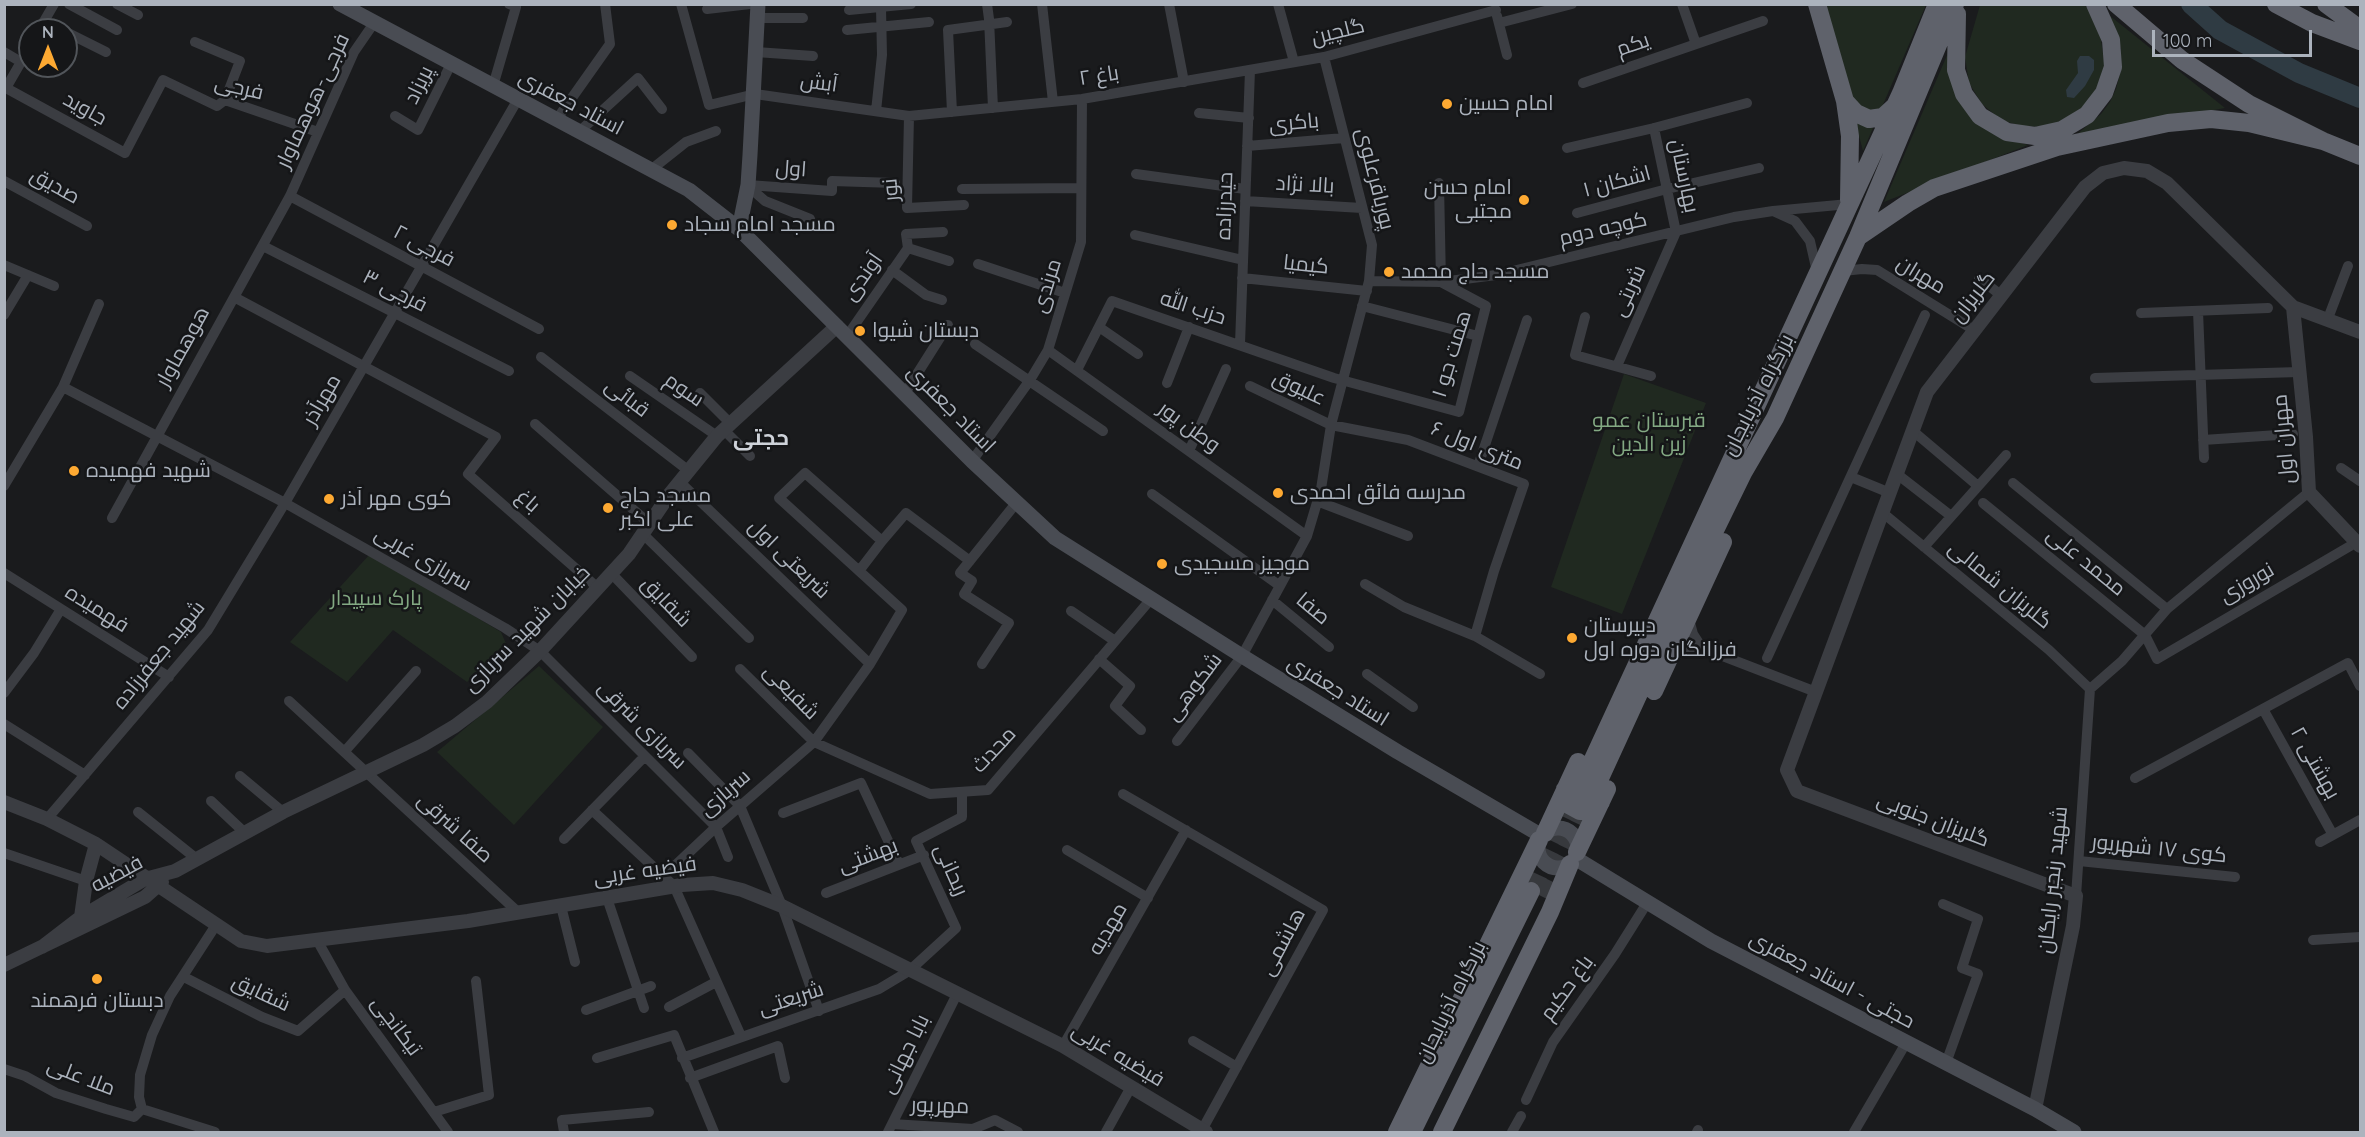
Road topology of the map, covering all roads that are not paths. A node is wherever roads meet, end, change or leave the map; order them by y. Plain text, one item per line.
1 (54, 4) edge
2 (69, 4) edge
3 (117, 4) edge
4 (340, 4) edge
5 (509, 4) edge
6 (605, 4) edge
7 (681, 4) edge
8 (910, 4) edge
9 (987, 4) edge
10 (1042, 4) edge
11 (1169, 4) edge
12 (1278, 4) edge
13 (1682, 4) edge
14 (1817, 4) edge
15 (1937, 4) edge
16 (1956, 4) edge
17 (2095, 4) edge
18 (2116, 4) edge
19 (2276, 4) edge
20 (2326, 4) edge
21 (1569, 5) edge
22 (1495, 7) edge
23 (881, 8) junction
24 (360, 9) edge
25 (707, 9) dead end
26 (755, 9) edge
27 (849, 10) dead end
28 (138, 15) dead end
29 (46, 18) edge
30 (803, 18) dead end
31 (1763, 21) dead end
32 (929, 22) dead end
33 (1007, 22) dead end
34 (1499, 22) junction
35 (374, 23) junction
36 (989, 24) junction
37 (882, 26) junction
38 (117, 30) dead end
39 (847, 30) dead end
40 (2361, 30) edge
41 (78, 38) edge
42 (2361, 41) edge
43 (195, 42) dead end
44 (1696, 44) junction
45 (4, 52) edge
46 (106, 52) dead end
47 (756, 52) junction
48 (1507, 55) dead end
49 (813, 56) dead end
50 (1324, 57) junction
51 (18, 60) edge
52 (1294, 62) junction
53 (451, 64) junction
54 (18, 67) edge
55 (1250, 70) junction
56 (1184, 82) junction
57 (1583, 83) dead end
58 (493, 86) junction
59 (755, 94) junction
60 (518, 99) junction
61 (1082, 99) junction
62 (225, 100) junction
63 (1845, 101) junction
64 (1053, 102) junction
65 (1747, 103) dead end
66 (1895, 106) junction
67 (993, 108) junction
68 (662, 109) dead end
69 (876, 111) junction
70 (952, 112) junction
71 (1199, 113) dead end
72 (395, 116) dead end
73 (909, 116) junction
74 (1249, 118) junction
75 (557, 119) junction
76 (1654, 128) junction
77 (580, 131) junction
78 (716, 131) dead end
79 (318, 132) junction
80 (1344, 138) junction
81 (2323, 141) junction
82 (1247, 146) junction
83 (1567, 148) dead end
84 (125, 153) joint
85 (2361, 156) edge
86 (1759, 168) dead end
87 (652, 170) junction
88 (1136, 174) dead end
89 (4, 181) edge
90 (895, 183) dead end
91 (1439, 183) dead end
92 (748, 185) junction
93 (1081, 188) junction
94 (962, 189) dead end
95 (1245, 189) junction
96 (1667, 189) junction
97 (290, 196) junction
98 (1245, 201) junction
99 (1849, 204) junction
100 (964, 205) dead end
101 (1362, 208) junction
102 (1773, 211) junction
103 (1577, 213) dead end
104 (810, 219) dead end
105 (87, 226) dead end
106 (739, 229) junction
107 (943, 232) dead end
108 (1676, 232) junction
109 (1135, 235) dead end
110 (1858, 237) junction
111 (262, 246) junction
112 (908, 248) junction
113 (1243, 260) junction
114 (949, 261) dead end
115 (978, 264) dead end
116 (4, 265) edge
117 (2348, 266) dead end
118 (422, 267) junction
119 (892, 270) junction
120 (1843, 271) junction
121 (1818, 272) junction
122 (28, 275) junction
123 (1242, 278) junction
124 (1979, 278) dead end
125 (1441, 282) junction
126 (54, 286) dead end
127 (1368, 286) junction
128 (1065, 293) junction
129 (2002, 296) junction
130 (234, 297) junction
131 (942, 300) dead end
132 (99, 304) dead end
133 (1362, 306) junction
134 (2268, 308) dead end
135 (2293, 308) junction
136 (2198, 311) junction
137 (2141, 313) dead end
138 (395, 314) junction
139 (4, 315) edge
140 (1925, 315) dead end
141 (1585, 317) dead end
142 (1527, 320) dead end
143 (2327, 321) junction
144 (948, 325) dead end
145 (1099, 327) junction
146 (1189, 327) junction
147 (539, 329) dead end
148 (1974, 330) junction
149 (842, 331) junction
150 (2361, 332) edge
151 (1478, 336) junction
152 (975, 344) dead end
153 (1240, 344) junction
154 (1048, 350) junction
155 (1138, 354) dead end
156 (541, 357) dead end
157 (1617, 366) junction
158 (364, 367) junction
159 (1226, 369) dead end
160 (1077, 370) junction
161 (509, 371) dead end
162 (2299, 372) junction
163 (2200, 375) junction
164 (630, 376) dead end
165 (1652, 376) dead end
166 (2095, 378) dead end
167 (1339, 379) junction
168 (1030, 380) junction
169 (1167, 383) dead end
170 (63, 387) junction
171 (1250, 387) dead end
172 (700, 393) dead end
173 (905, 393) junction
174 (1775, 418) junction
175 (535, 424) dead end
176 (1331, 425) junction
177 (724, 430) junction
178 (1103, 431) dead end
179 (1913, 431) junction
180 (2293, 434) dead end
181 (156, 436) junction
182 (2203, 440) junction
183 (1189, 452) junction
184 (2006, 454) dead end
185 (750, 456) dead end
186 (2204, 458) dead end
187 (972, 461) junction
188 (1478, 466) junction
189 (2341, 468) dead end
190 (689, 471) junction
191 (1897, 474) junction
192 (1851, 477) junction
193 (2361, 481) edge
194 (680, 482) junction
195 (2013, 483) dead end
196 (4, 486) edge
197 (1978, 486) junction
198 (2309, 492) junction
199 (1890, 493) junction
200 (1152, 494) dead end
201 (1317, 501) junction
202 (1017, 502) junction
203 (285, 503) junction
204 (1983, 503) dead end
205 (1883, 513) junction
206 (1952, 516) junction
207 (112, 518) dead end
208 (646, 529) junction
209 (1307, 536) junction
210 (1408, 536) dead end
211 (882, 541) junction
212 (2359, 544) edge
213 (1924, 548) junction
214 (970, 561) junction
215 (859, 571) junction
216 (4, 573) edge
217 (611, 573) junction
218 (1365, 584) dead end
219 (1280, 586) junction
220 (598, 588) junction
221 (1151, 599) junction
222 (1272, 600) junction
223 (61, 609) junction
224 (2167, 609) junction
225 (1071, 611) dead end
226 (1688, 617) junction
227 (2145, 635) junction
228 (1475, 636) junction
229 (749, 638) dead end
230 (1115, 641) junction
231 (1329, 647) dead end
232 (1702, 648) junction
233 (540, 651) junction
234 (1242, 656) junction
235 (692, 657) dead end
236 (1670, 657) junction
237 (1767, 657) dead end
238 (1099, 659) junction
239 (2157, 659) joint
240 (870, 664) junction
241 (982, 664) dead end
242 (740, 669) dead end
243 (416, 670) dead end
244 (1367, 674) dead end
245 (1540, 674) dead end
246 (169, 677) junction
247 (2361, 686) edge
248 (2090, 689) junction
249 (1816, 692) junction
250 (4, 693) edge
251 (289, 702) dead end
252 (1413, 707) dead end
253 (2263, 709) junction
254 (4, 724) edge
255 (1141, 730) dead end
256 (1177, 741) dead end
257 (814, 742) junction
258 (345, 751) junction
259 (688, 753) dead end
260 (644, 757) junction
261 (1786, 770) joint
262 (364, 771) junction
263 (85, 775) junction
264 (240, 776) dead end
265 (2135, 778) dead end
266 (962, 792) junction
267 (1124, 794) dead end
268 (1583, 797) junction
269 (211, 801) dead end
270 (4, 802) edge
271 (740, 806) junction
272 (592, 810) junction
273 (138, 812) dead end
274 (283, 812) junction
275 (783, 813) dead end
276 (48, 819) junction
277 (2361, 820) edge
278 (716, 826) junction
279 (1186, 830) junction
280 (245, 833) junction
281 (2333, 835) junction
282 (1542, 836) junction
283 (564, 839) dead end
284 (2320, 842) dead end
285 (96, 844) junction
286 (1067, 850) dead end
287 (4, 853) edge
288 (924, 855) junction
289 (728, 857) dead end
290 (1574, 858) junction
291 (198, 860) junction
292 (2079, 861) junction
293 (899, 864) junction
294 (175, 871) joint
295 (2235, 877) dead end
296 (86, 881) junction
297 (669, 881) junction
298 (152, 882) junction
299 (826, 893) dead end
300 (2076, 897) junction
301 (607, 898) junction
302 (1149, 898) junction
303 (1534, 898) junction
304 (1647, 903) junction
305 (1943, 904) dead end
306 (561, 906) junction
307 (782, 906) junction
308 (519, 912) junction
309 (81, 917) junction
310 (216, 925) junction
311 (2361, 937) edge
312 (317, 940) junction
313 (2313, 940) dead end
314 (42, 947) junction
315 (575, 962) dead end
316 (4, 965) edge
317 (909, 971) junction
318 (184, 977) junction
319 (476, 981) dead end
320 (716, 982) junction
321 (651, 986) dead end
322 (345, 990) junction
323 (637, 991) junction
324 (957, 994) junction
325 (669, 1007) dead end
326 (644, 1008) dead end
327 (586, 1010) dead end
328 (819, 1011) junction
329 (741, 1036) junction
330 (1193, 1041) dead end
331 (1906, 1043) junction
332 (1062, 1046) junction
333 (597, 1058) dead end
334 (682, 1058) junction
335 (1946, 1063) junction
336 (1237, 1067) junction
337 (4, 1069) edge
338 (690, 1078) junction
339 (785, 1078) dead end
340 (1131, 1087) junction
341 (1526, 1100) dead end
342 (142, 1108) junction
343 (2035, 1109) junction
344 (434, 1112) junction
345 (649, 1112) dead end
346 (1521, 1116) dead end
347 (890, 1128) edge
348 (1004, 1129) edge
349 (1204, 1131) edge
350 (215, 1132) edge
351 (448, 1132) edge
352 (564, 1132) edge
353 (714, 1132) edge
354 (1018, 1132) edge
355 (1106, 1132) edge
356 (1397, 1132) edge
357 (1412, 1132) edge
358 (1431, 1132) edge
359 (1442, 1132) edge
360 (1512, 1132) edge
361 (1854, 1132) edge
362 (2074, 1132) edge

1 - 29 street
2 - 38 street
3 - 28 street
4 - 24 main road, استاد جعفری
5 - 58 street
6 - 75 street
7 - 59 street
8 - 23 street
9 - 36 street
10 - 64 street
11 - 56 street
12 - 52 street
13 - 44 street
14 - 63 highway
15 - 66 highway, بزرگراه آذربایجان
16 - 17 highway
16 - 110 highway, بزرگراه آذربایجان
18 - 81 highway
19 - 42 highway
20 - 40 highway
21 - 34 street
22 - 34 street
22 - 50 street, گلچین
23 - 27 street
23 - 37 street
24 - 35 main road, استاد جعفری
25 - 26 street
26 - 30 street
26 - 47 main road
31 - 44 street, یکم
32 - 37 street
33 - 36 street
34 - 48 street
35 - 53 main road, استاد جعفری
35 - 79 street, فرجی-هوهماوار
36 - 67 street
36 - 70 street
37 - 39 street
37 - 69 street
41 - 46 street
43 - 62 street
44 - 57 street, یکم
45 - 51 street
47 - 49 street
47 - 59 main road
50 - 52 street, گلچین
50 - 80 street, پورباقرعلوی
52 - 55 street, باغ ۲
53 - 58 main road, استاد جعفری
53 - 72 street, پریزاد
54 - 84 street, جاوید
55 - 56 street, باغ ۲
55 - 74 street, حیدرزاده
56 - 61 street, باغ ۲
58 - 60 main road, استاد جعفری
59 - 69 street, آبش
59 - 92 main road
60 - 75 main road, استاد جعفری
60 - 118 street, مهرآذر
61 - 64 street, باغ ۲
61 - 93 street, مرندی
62 - 79 street, فرجی
62 - 84 street, فرجی
63 - 66 highway
63 - 99 highway
64 - 67 street, باغ ۲
65 - 76 street
66 - 99 highway, بزرگراه آذربایجان
67 - 70 street, باغ ۲
68 - 77 street
69 - 73 street, آبش
70 - 73 street, باغ ۲
71 - 74 street
73 - 100 street, نور
74 - 82 street, حیدرزاده
75 - 77 main road, استاد جعفری
76 - 83 street
76 - 96 street, بهارستان
77 - 87 main road, استاد جعفری
78 - 87 street
79 - 97 street, فرجی-هوهماوار
80 - 82 street, باکری
80 - 101 street, پورباقرعلوی
81 - 85 highway
81 - 110 highway
82 - 95 street, حیدرزاده
86 - 96 street, اشکان ۱
87 - 106 main road, استاد جعفری
88 - 95 street
89 - 105 street, صدیق
90 - 92 street, اول
91 - 125 street
92 - 104 street
92 - 106 main road
93 - 94 street
93 - 128 street, مرندی
95 - 98 street, حیدرزاده
96 - 103 street, اشکان ۱
96 - 108 street, بهارستان
97 - 111 street, هوهماوار
97 - 118 street, فرجی ۲
98 - 101 street, بالا نژاد
98 - 113 street, حیدرزاده
99 - 102 street, کوچه دوم
99 - 121 highway, بزرگراه آذربایجان
101 - 127 street, پورباقرعلوی
102 - 108 street, کوچه دوم
102 - 121 street
106 - 149 main road, استاد جعفری
107 - 112 street
108 - 125 street, کوچه دوم
108 - 157 street, شربتی
109 - 113 street
110 - 120 highway, بزرگراه آذربایجان
111 - 130 street, هوهماوار
111 - 138 street, فرجی ۳
112 - 114 street, آوندی
112 - 119 street, آوندی
113 - 123 street, حیدرزاده
115 - 128 street
116 - 122 street
117 - 143 street
118 - 138 street, مهرآذر
118 - 147 street, فرجی ۲
119 - 131 street
119 - 149 street, آوندی
120 - 148 street, مهران
120 - 174 highway, بزرگراه آذربایجان
121 - 268 highway, بزرگراه آذربایجان
122 - 126 street
122 - 139 street
123 - 127 street, کیمیا
123 - 153 street, حیدرزاده
124 - 129 street
125 - 127 street, کوچه دوم
125 - 151 street, همت جو ۱
127 - 133 street, پورباقرعلوی
128 - 154 street, مرندی
129 - 135 street, گلریزان
129 - 148 street, گلریزان
130 - 158 street
130 - 181 street, هوهماوار
132 - 170 street
133 - 151 street
133 - 167 street, پورباقرعلوی
134 - 136 street
135 - 143 street
135 - 162 street, مهران اول
136 - 137 street
136 - 163 street
138 - 158 street, مهرآذر
138 - 161 street, فرجی ۳
140 - 192 street
141 - 157 street
142 - 188 street
143 - 150 street
144 - 173 street
145 - 146 street, حزب الله
145 - 155 street
145 - 160 street, حزب الله
146 - 153 street, حزب الله
146 - 169 street
148 - 179 street, گلریزان
149 - 173 main road, استاد جعفری
149 - 177 street, خیابان شهید سربازی
151 - 167 street, همت جو ۱
152 - 168 street
153 - 167 street, حزب الله
154 - 160 street, وطن پور
154 - 168 street, مرندی
156 - 190 street, قبائی
157 - 165 street
158 - 203 street, مهرآذر
158 - 220 street, باغ
159 - 183 street
160 - 183 street, وطن پور
162 - 163 street
162 - 198 street, مهران اول
163 - 166 street
163 - 182 street
164 - 177 street, سوم
167 - 176 street, پورباقرعلوی
168 - 178 street
168 - 187 street, مرندی
170 - 181 street
170 - 196 street
171 - 176 street, علیوق
172 - 177 street
173 - 187 main road, استاد جعفری
174 - 226 highway
174 - 268 highway, بزرگراه آذربایجان
175 - 208 street
176 - 188 street, ۶ متری اول
176 - 201 street, پورباقرعلوی
177 - 185 street
177 - 190 street, خیابان شهید سربازی
179 - 191 street, گلریزان
179 - 197 street
180 - 182 street
181 - 203 street
181 - 207 street, هوهماوار
182 - 186 street
183 - 209 street, وطن پور
184 - 197 street
187 - 202 main road, استاد جعفری
188 - 228 street, ۶ متری اول
189 - 193 street
190 - 194 street, خیابان شهید سربازی
191 - 199 street, گلریزان
191 - 206 street
192 - 199 street
192 - 237 street
194 - 208 street, خیابان شهید سربازی
194 - 240 street, شریعتی اول
195 - 224 street
197 - 206 street
198 - 212 street, مهران اول
198 - 224 street
199 - 205 street, گلریزان
200 - 219 street
201 - 209 street, پورباقرعلوی
201 - 210 street
202 - 214 street
202 - 221 main road, استاد جعفری
203 - 233 street, سربازی غربی
203 - 246 street, شهید جعفرزاده
204 - 227 street, محمد علی
205 - 213 street, گلریزان شمالی
205 - 249 street, گلریزان
206 - 213 street
208 - 217 street, خیابان شهید سربازی
208 - 229 street
209 - 219 street, شکوهی
211 - 214 street
211 - 215 street
211 - 215 street
212 - 239 street, نوروزی
213 - 248 street, گلریزان شمالی
214 - 241 street
215 - 240 street, سربازی
216 - 223 street, فهمیده
217 - 220 street, خیابان شهید سربازی
217 - 235 street, شقایق
218 - 228 street
219 - 222 street, شکوهی
220 - 233 street, خیابان شهید سربازی
221 - 230 street, محدث
221 - 234 main road, استاد جعفری
222 - 231 street, صفا
222 - 234 street, شکوهی
223 - 246 street, فهمیده
223 - 250 street
224 - 227 street
225 - 230 street
226 - 232 street
226 - 236 highway
227 - 239 street, محمد علی
227 - 248 street
228 - 245 street
230 - 238 street, محدث
232 - 236 street
232 - 249 street
233 - 260 street, سربازی شرقی
233 - 262 street, خیابان شهید سربازی
234 - 256 street, شکوهی
234 - 282 main road, استاد جعفری
236 - 268 highway
238 - 255 street
238 - 266 street, محدث
240 - 257 street, سربازی
242 - 257 street, شفیعی
243 - 258 street
244 - 252 street
246 - 263 street, شهید جعفرزاده
247 - 253 street
248 - 292 street, شهید رنجبر رایگان
249 - 261 street, گلریزان
251 - 258 street, صفا شرقی
253 - 265 street
253 - 281 street, بهشتی ۲
254 - 263 street
257 - 266 street, محدث
257 - 271 street, سربازی
258 - 262 street, صفا شرقی
259 - 271 street
260 - 272 street
260 - 278 street, سربازی شرقی
261 - 300 street, گلریزان جنوبی
262 - 274 street, خیابان شهید سربازی
262 - 308 street, صفا شرقی
263 - 276 street, شهید جعفرزاده
264 - 274 street
266 - 288 street, ریحانی
267 - 279 street
268 - 282 highway
268 - 290 highway
269 - 280 street
270 - 276 street, فیضیه غربی
271 - 278 street, سربازی
271 - 307 street
272 - 283 street
272 - 297 street
273 - 291 street
274 - 280 street, خیابان شهید سربازی
275 - 293 street
276 - 285 street, فیضیه غربی
277 - 281 street
278 - 289 street
278 - 297 street, سربازی
279 - 302 street, مهدیه
279 - 336 street, هاشمی
280 - 291 street, خیابان شهید سربازی
281 - 284 street
282 - 290 main road
282 - 290 main road
282 - 303 highway
285 - 296 street
285 - 298 street, فیضیه غربی
286 - 302 street
287 - 296 street
288 - 293 street, بهشتی
288 - 317 street, ریحانی
290 - 303 highway
290 - 304 main road, حجتی - استاد جعفری
291 - 294 street, خیابان شهید سربازی
292 - 295 street, کوی ۱۷ شهریور
292 - 300 street, شهید رنجبر رایگان
293 - 299 street, بهشتی
294 - 298 street, فیضیه
296 - 309 street
297 - 301 street, فیضیه غربی
297 - 307 street, فیضیه غربی
297 - 320 street
298 - 309 street, فیضیه
298 - 310 street, فیضیه غربی
298 - 314 street, فیضیه
300 - 343 street, شهید رنجبر رایگان
301 - 306 street, فیضیه غربی
301 - 323 street
302 - 332 street, مهدیه
303 - 356 highway
303 - 357 highway, بزرگراه آذربایجان
303 - 358 highway, بزرگراه آذربایجان
303 - 359 highway
304 - 331 main road, حجتی - استاد جعفری
304 - 341 street, باغ حکیم
305 - 335 street
306 - 308 street, فیضیه غربی
306 - 315 street
307 - 317 street, فیضیه غربی
307 - 328 street
308 - 312 street, فیضیه غربی
309 - 314 street, فیضیه
310 - 312 street, فیضیه غربی
310 - 318 street, ملا علی
311 - 313 street
312 - 322 street, تیکانچی
314 - 316 street, فیضیه
317 - 324 street, فیضیه غربی
317 - 328 street, شریعتی
318 - 322 street, شقایق
318 - 342 street, ملا علی
319 - 344 street
320 - 325 street
320 - 329 street
321 - 323 street
322 - 344 street, تیکانچی
323 - 326 street
323 - 327 street
324 - 332 street, فیضیه غربی
324 - 347 street, بابا جهانی
328 - 329 street, شریعتی
329 - 334 street, شریعتی
330 - 336 street
331 - 335 main road, حجتی - استاد جعفری
331 - 361 street
332 - 340 street, فیضیه غربی
333 - 334 street
334 - 338 street
335 - 343 main road, حجتی - استاد جعفری
336 - 349 street, هاشمی
337 - 342 street, ملا علی
338 - 339 street
338 - 353 street
340 - 349 street, فیضیه غربی
340 - 355 street
342 - 350 street, ملا علی
343 - 362 main road, حجتی - استاد جعفری
344 - 351 street, تیکانچی
345 - 352 street
346 - 360 street
347 - 348 street, مهرپور
348 - 354 street, مهرپور

